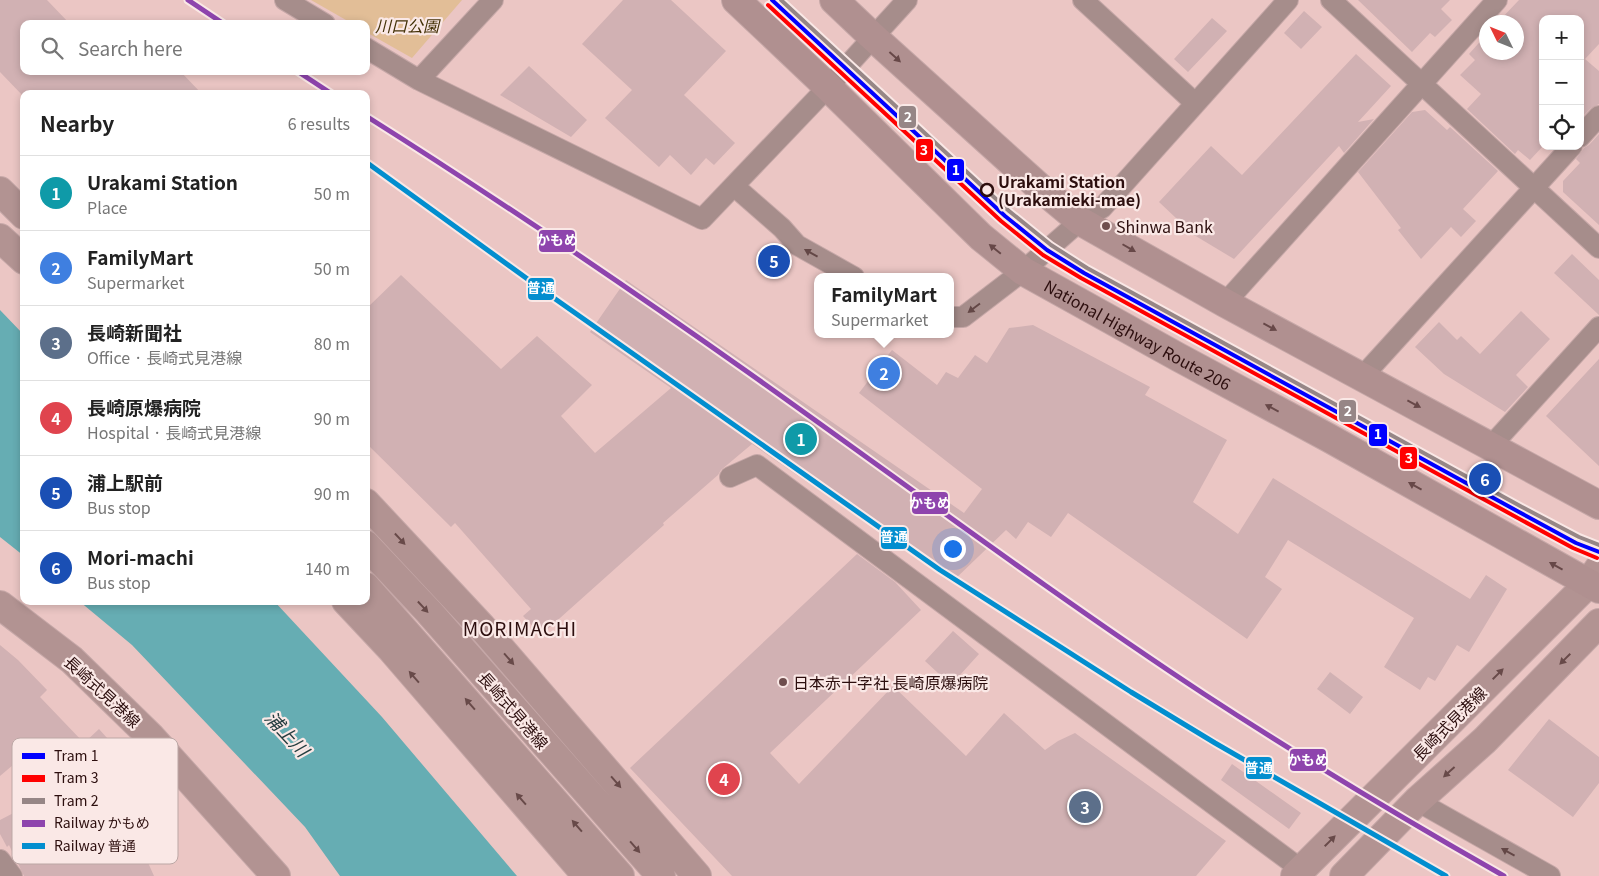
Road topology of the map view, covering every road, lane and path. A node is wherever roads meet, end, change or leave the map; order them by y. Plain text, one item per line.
1 (285, 0) edge
2 (493, 0) edge
3 (736, 0) edge
4 (834, 0) edge
5 (907, 0) edge
6 (1083, 0) edge
7 (1288, 0) edge
8 (1331, 0) edge
9 (1497, 0) edge
10 (318, 20) edge
11 (873, 37) junction
12 (370, 50) edge
13 (419, 80) junction
14 (1421, 84) junction
15 (828, 87) junction
16 (1195, 104) junction
17 (1599, 116) edge
18 (1584, 133) edge
19 (1568, 150) edge
20 (734, 186) junction
21 (1534, 188) junction
22 (0, 191) edge
23 (20, 211) edge
24 (1080, 221) junction
25 (0, 238) edge
26 (1599, 248) edge
27 (20, 256) edge
28 (1023, 271) junction
29 (847, 273) edge
30 (1225, 303) junction
31 (954, 317) edge
32 (1599, 327) edge
33 (1362, 377) junction
34 (1491, 446) junction
35 (730, 477) dead end
36 (1599, 505) edge
37 (370, 507) edge
38 (370, 549) edge
39 (1595, 580) edge
40 (370, 592) edge
41 (0, 605) edge
42 (350, 605) edge
43 (1599, 624) edge
44 (152, 738) edge
45 (178, 767) edge
46 (1418, 801) junction
47 (0, 860) edge
48 (1299, 873) edge
49 (12, 876) edge
50 (276, 876) edge
51 (587, 876) edge
52 (620, 876) edge
53 (661, 876) edge
54 (697, 876) edge
55 (1344, 876) edge
56 (1550, 876) edge

1 - 10 street
2 - 13 street
3 - 15 highway, National Highway Route 206
4 - 11 highway
5 - 11 street
6 - 16 street
7 - 16 street
8 - 14 street
9 - 14 street
11 - 15 street
11 -> 24 highway
12 - 13 street
13 - 20 street
14 - 21 street
14 - 30 street
15 - 20 street
28 -> 15 highway, National Highway Route 206
16 - 24 street
17 - 18 street
19 - 21 street
29 -> 20 street
21 - 26 street
21 - 33 street
22 - 23 main road
24 - 28 street
24 -> 30 highway
25 - 27 main road
28 -> 31 street
39 -> 28 highway, National Highway Route 206
30 -> 33 highway
32 - 34 street
33 -> 34 highway
34 - 36 highway
35 - 48 street
37 -> 54 main road
38 -> 53 main road, 長崎式見港線
48 -> 39 main road, 長崎式見港線
52 -> 40 main road, 長崎式見港線
41 - 44 main road, 長崎式見港線
51 -> 42 main road
43 -> 46 main road
45 - 50 main road, 長崎式見港線
46 - 55 main road
56 -> 46 street
47 - 49 street

